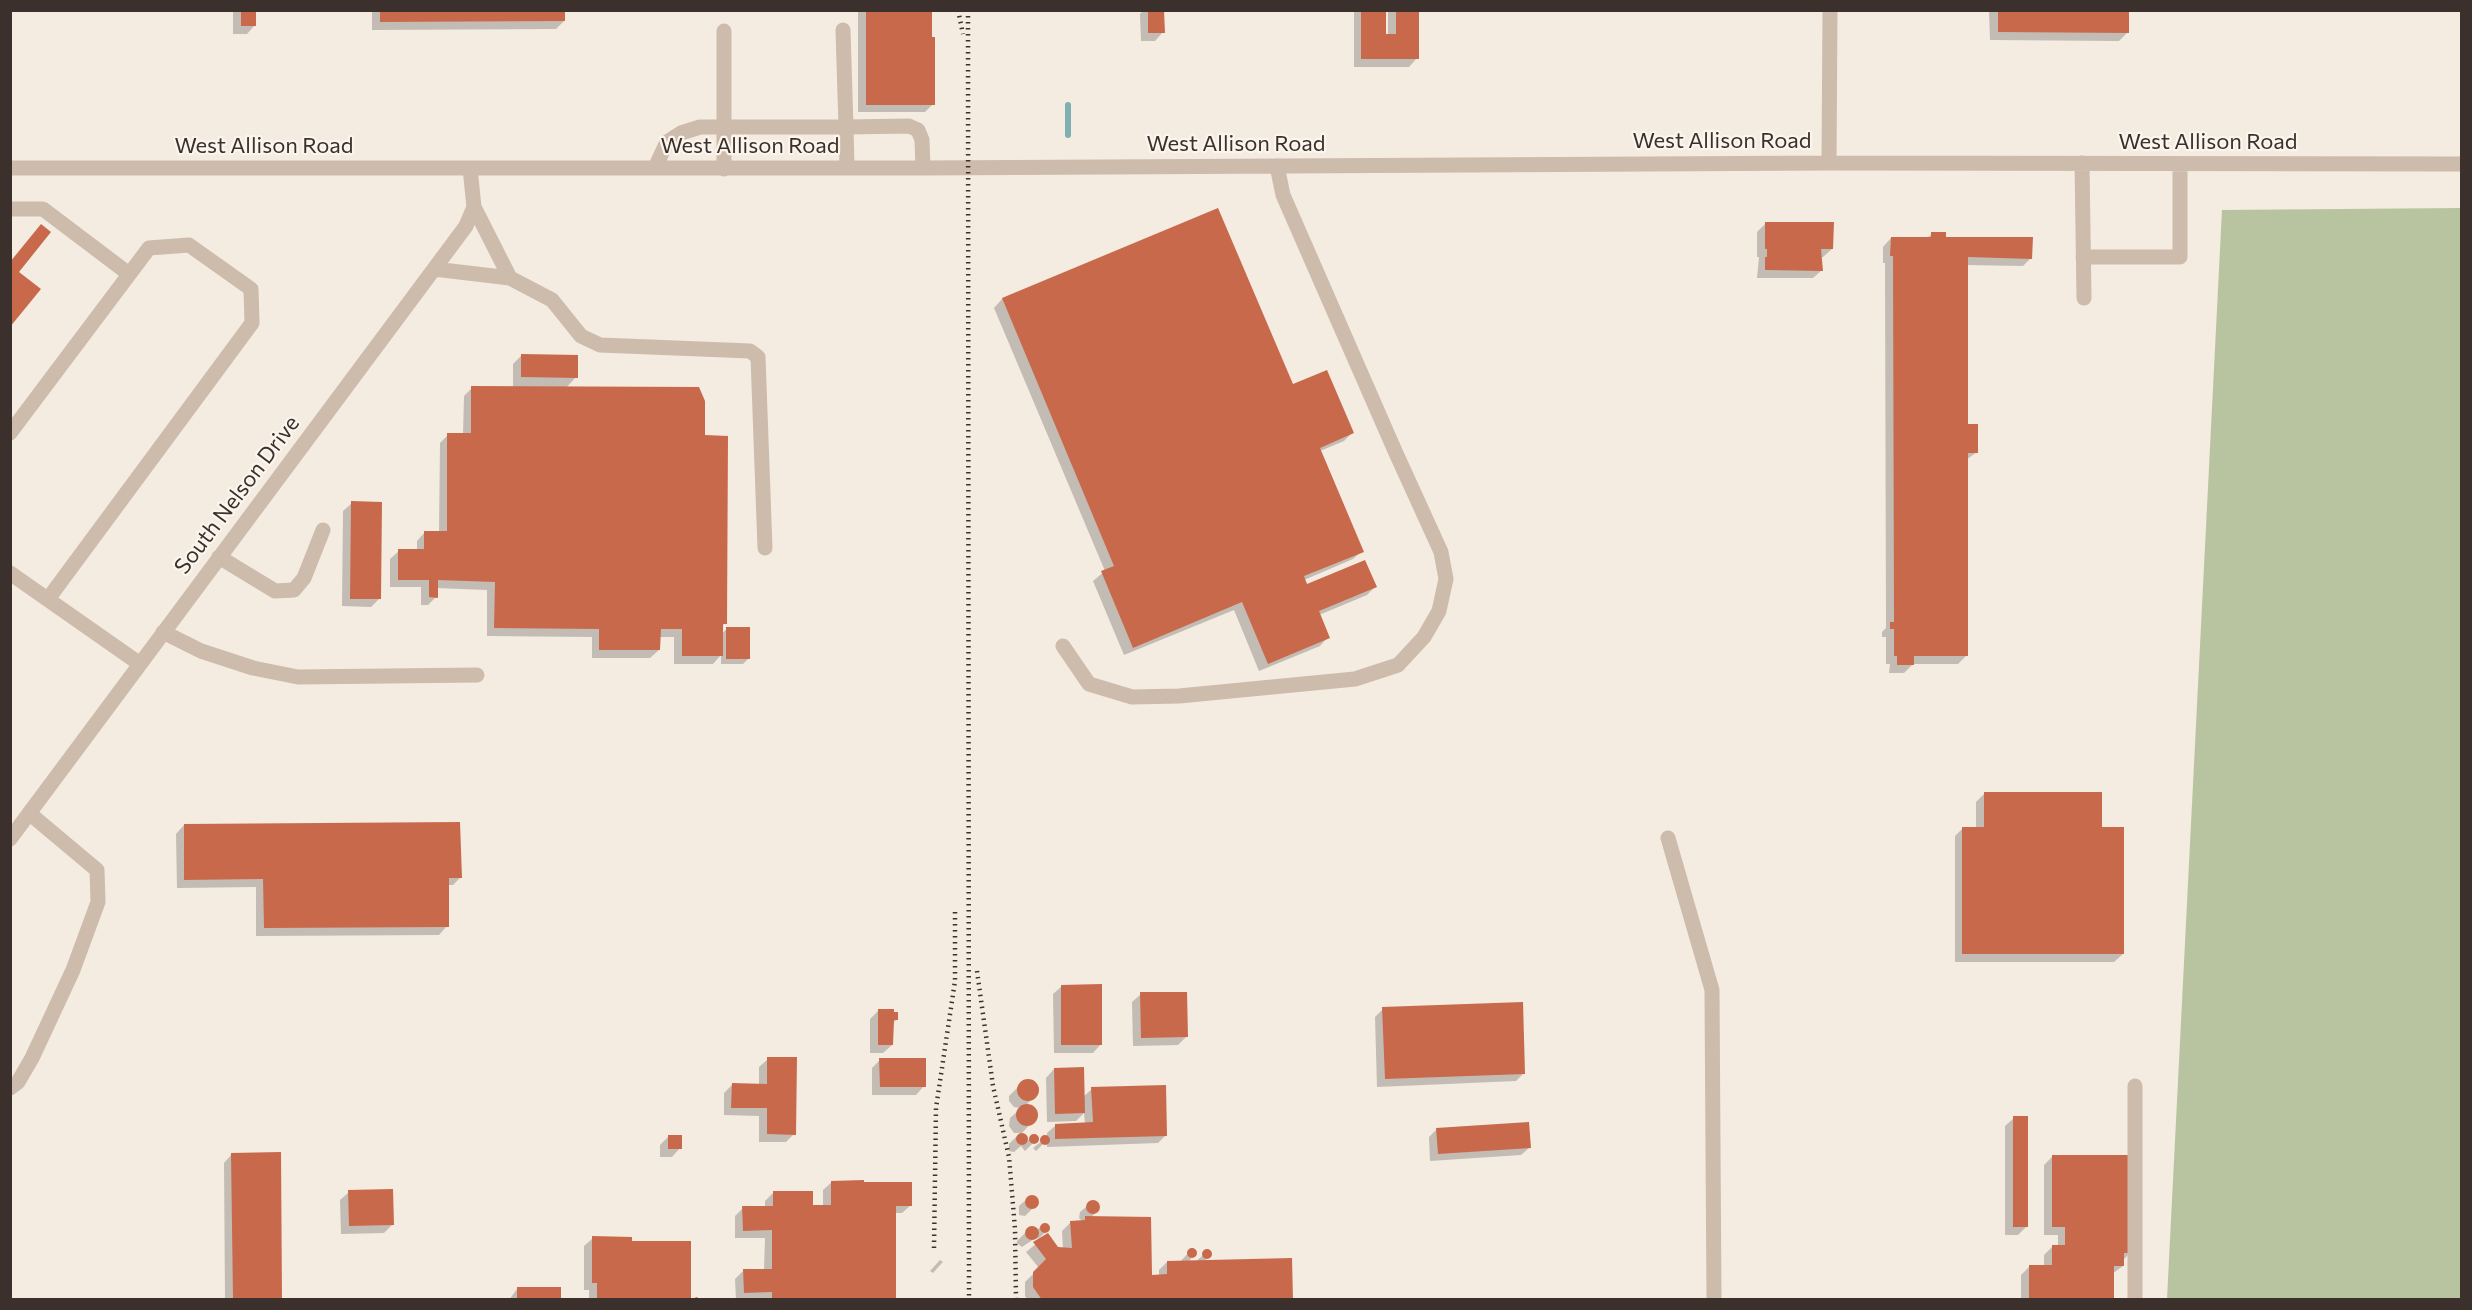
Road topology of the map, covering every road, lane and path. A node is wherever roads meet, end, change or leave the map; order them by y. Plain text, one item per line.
1 (1830, 10) edge
2 (843, 30) dead end
3 (723, 32) dead end
4 (723, 127) junction
5 (846, 127) junction
6 (1829, 163) junction
7 (2082, 163) junction
8 (2180, 164) junction
9 (2462, 164) edge
10 (1277, 166) junction
11 (10, 168) edge
12 (470, 168) junction
13 (656, 168) junction
14 (847, 168) junction
15 (923, 168) junction
16 (723, 169) junction
17 (474, 207) junction
18 (10, 209) edge
19 (2083, 257) junction
20 (434, 269) junction
21 (129, 274) junction
22 (510, 279) junction
23 (2084, 298) dead end
24 (10, 433) edge
25 (323, 530) dead end
26 (765, 548) dead end
27 (219, 557) junction
28 (10, 573) edge
29 (48, 599) junction
30 (163, 632) junction
31 (1063, 646) dead end
32 (140, 664) junction
33 (477, 675) dead end
34 (29, 813) junction
35 (10, 838) edge
36 (1668, 838) dead end
37 (2134, 1086) dead end
38 (10, 1088) edge
39 (1714, 1299) edge
40 (2135, 1299) edge

1 - 6 street
2 - 5 street
3 - 4 street
4 - 5 street
4 - 13 street
4 - 16 street
5 - 14 street
5 - 15 street
6 - 7 street, West Allison Road
6 - 10 street, West Allison Road
7 - 8 street, West Allison Road
7 - 19 street
8 - 9 street, West Allison Road
8 - 19 street
10 - 15 street, West Allison Road
10 - 31 street
11 - 12 street, West Allison Road
12 - 13 street, West Allison Road
12 - 17 street
13 - 16 street, West Allison Road
14 - 15 street, West Allison Road
14 - 16 street, West Allison Road
17 - 20 street, South Nelson Drive
17 - 22 street
18 - 21 street
19 - 23 street
20 - 22 street
20 - 27 street, South Nelson Drive
21 - 24 street
21 - 29 street
22 - 26 street
25 - 27 street
27 - 30 street, South Nelson Drive
28 - 29 street
29 - 32 street
30 - 32 street, South Nelson Drive
30 - 33 street
32 - 34 street, South Nelson Drive
34 - 35 street, South Nelson Drive
34 - 38 street
36 - 39 street
37 - 40 street

